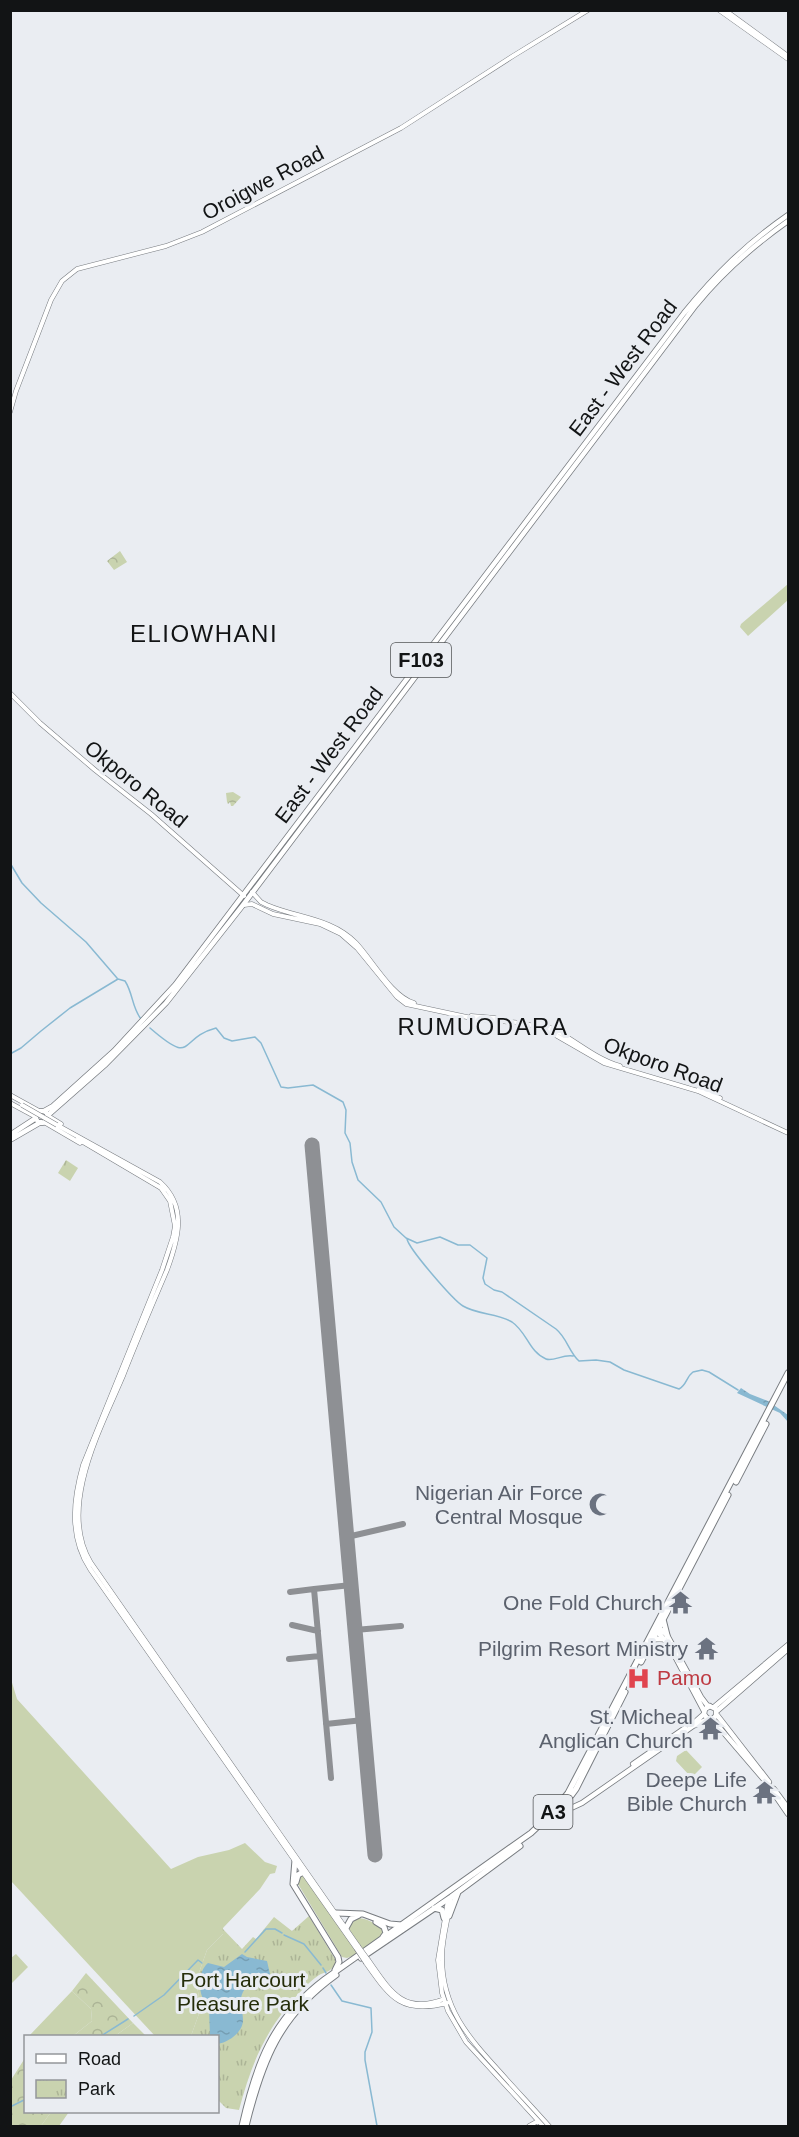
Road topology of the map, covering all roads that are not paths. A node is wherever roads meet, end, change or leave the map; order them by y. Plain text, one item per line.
1 (588, 10) edge
2 (719, 10) edge
3 (725, 10) edge
4 (789, 58) edge
5 (789, 215) edge
6 (789, 221) edge
7 (10, 412) edge
8 (491, 573) junction
9 (10, 693) edge
10 (252, 892) junction
11 (244, 896) junction
12 (260, 901) junction
13 (243, 905) junction
14 (257, 906) junction
15 (571, 1041) junction
16 (10, 1099) edge
17 (53, 1110) junction
18 (45, 1113) junction
19 (36, 1118) junction
20 (43, 1122) junction
21 (56, 1124) junction
22 (789, 1132) edge
23 (10, 1136) edge
24 (10, 1140) edge
25 (117, 1160) junction
26 (789, 1373) edge
27 (789, 1381) edge
28 (776, 1402) junction
29 (771, 1410) junction
30 (663, 1619) junction
31 (656, 1628) junction
32 (666, 1637) junction
33 (653, 1639) junction
34 (789, 1647) edge
35 (704, 1712) junction
36 (713, 1713) junction
37 (570, 1794) junction
38 (789, 1808) edge
39 (789, 1814) edge
40 (556, 1815) junction
41 (295, 1860) junction
42 (303, 1872) junction
43 (459, 1892) junction
44 (449, 1898) junction
45 (434, 1908) junction
46 (336, 1913) junction
47 (447, 1917) junction
48 (402, 1925) junction
49 (346, 1928) junction
50 (382, 1939) junction
51 (357, 1947) junction
52 (356, 1958) junction
53 (333, 1974) junction
54 (447, 2001) junction
55 (538, 2121) junction
56 (244, 2127) edge
57 (529, 2127) edge
58 (543, 2127) edge
59 (549, 2127) edge

1 - 7 main road, Oroigwe Road
2 - 4 main road
3 - 4 main road
5 - 8 main road, East - West Road / F103
6 - 8 main road, East - West Road / F103
8 - 10 main road, East - West Road / F103
8 - 11 main road, East - West Road / F103
9 - 11 main road, Okporo Road
10 - 12 main road, Okporo Road
10 - 13 main road, East - West Road / F103
11 - 18 main road, East - West Road / F103
12 - 14 main road
12 - 15 main road, Okporo Road
13 - 14 main road, Okporo Road
13 - 17 main road, East - West Road / F103
14 - 15 main road, Okporo Road
15 - 22 main road, Okporo Road
16 - 18 main road
16 - 19 main road
16 - 21 main road, bridge
17 - 18 main road, East - West Road / F103
17 - 21 main road
18 - 19 main road, F103
18 - 20 main road, F103
18 - 21 main road
19 - 20 main road
19 - 23 main road, F103
20 - 24 main road, F103
20 - 25 main road
21 - 25 main road
25 - 41 main road
25 - 46 main road
26 - 28 highway, A3
27 - 28 highway, A3
28 - 29 highway, A3
29 - 30 highway, A3
29 - 31 highway, A3
30 - 31 highway, A3
30 - 32 highway
31 - 32 main road
31 - 33 highway, A3
31 - 37 highway, A3
32 - 33 highway
32 - 35 main road
32 - 36 main road
33 - 37 highway, A3
34 - 36 main road
35 - 36 main road
35 - 36 main road
35 - 37 main road
36 - 38 main road
36 - 39 main road
36 - 40 main road
37 - 40 highway, A3
37 - 48 highway, A3
40 - 43 highway, A3
41 - 42 main road
41 - 53 highway
42 - 51 main road
42 - 52 highway
43 - 44 highway, A3
43 - 47 highway
44 - 45 highway, A3
44 - 47 main road
45 - 47 highway
45 - 56 highway, A3
46 - 48 highway
46 - 49 main road
47 - 54 main road
48 - 50 highway, A3
49 - 50 highway
49 - 51 main road
50 - 52 highway, A3
51 - 54 main road, bridge
52 - 53 highway, A3
53 - 56 highway, A3
54 - 55 main road
54 - 59 main road
55 - 57 main road
55 - 58 main road

